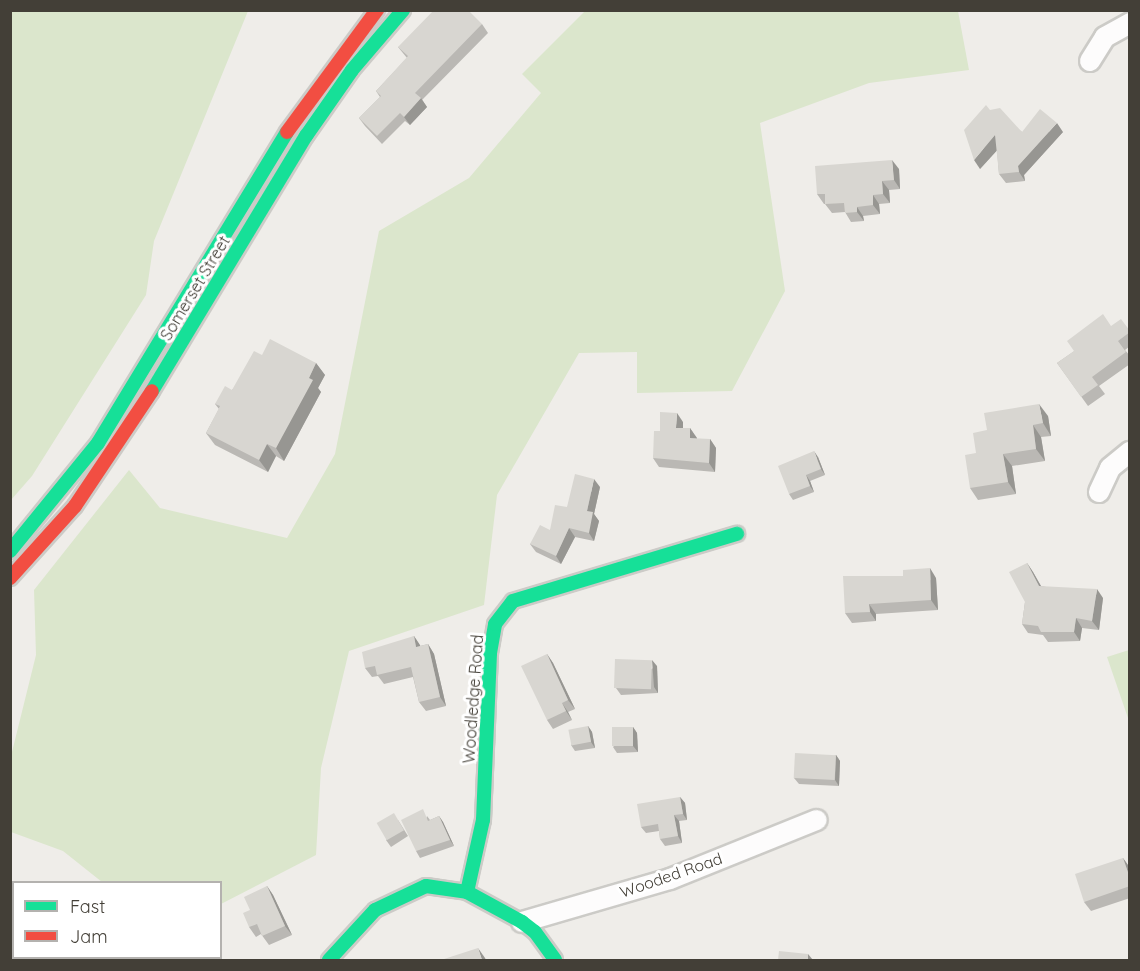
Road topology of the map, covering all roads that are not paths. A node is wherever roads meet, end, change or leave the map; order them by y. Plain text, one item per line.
1 (377, 10) edge
2 (403, 10) edge
3 (1130, 22) edge
4 (1090, 61) dead end
5 (1130, 452) edge
6 (1099, 492) dead end
7 (737, 534) dead end
8 (10, 550) edge
9 (10, 578) edge
10 (817, 820) dead end
11 (467, 892) junction
12 (522, 922) junction
13 (329, 960) edge
14 (555, 960) edge

1 - 8 main road, Somerset Street
2 - 9 main road, Somerset Street
3 - 4 street
5 - 6 street
7 - 11 main road, Woodledge Road
10 - 12 street, Wooded Road
11 - 12 main road
11 - 13 main road
12 - 14 main road

